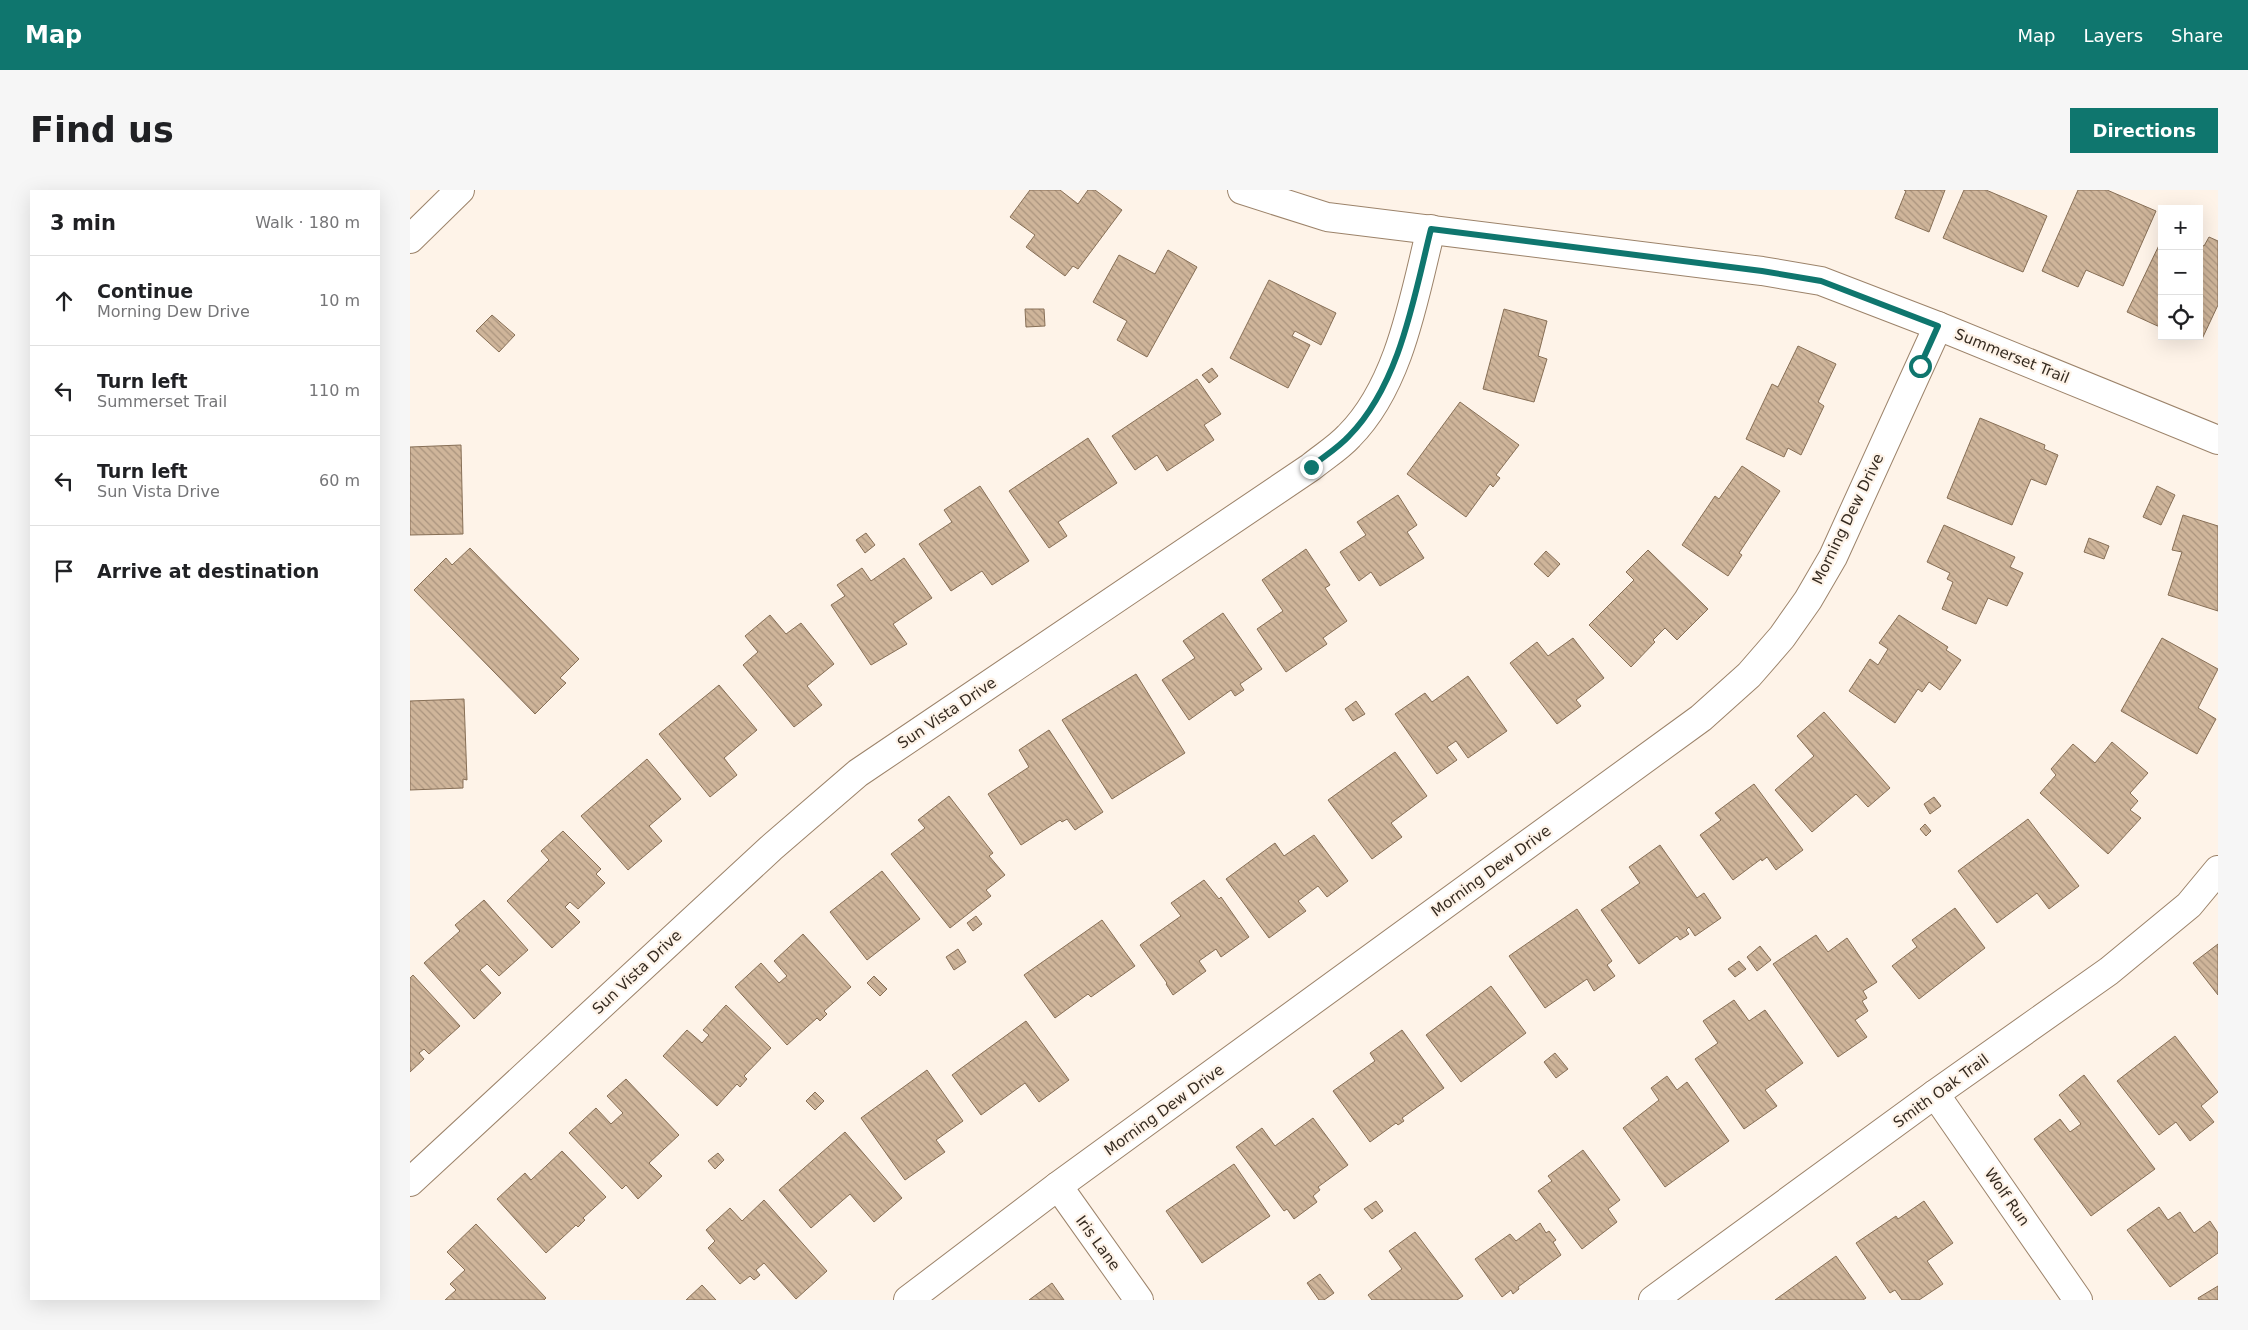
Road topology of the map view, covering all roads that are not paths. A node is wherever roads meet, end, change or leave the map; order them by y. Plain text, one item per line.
1 (460, 190) edge
2 (1242, 190) edge
3 (1431, 229) junction
4 (410, 239) edge
5 (1938, 326) junction
6 (2218, 440) edge
7 (2218, 870) edge
8 (1935, 1094) junction
9 (410, 1182) edge
10 (1058, 1186) junction
11 (908, 1300) edge
12 (1139, 1300) edge
13 (1653, 1300) edge
14 (2078, 1300) edge

1 - 4 street
2 - 3 street, Summerset Trail
3 - 5 street, Summerset Trail
3 - 9 street, Sun Vista Drive
5 - 6 street, Summerset Trail
5 - 10 street, Morning Dew Drive
7 - 8 street, Smith Oak Trail
8 - 13 street, Smith Oak Trail
8 - 14 street, Wolf Run
10 - 11 street, Morning Dew Drive
10 - 12 street, Iris Lane

